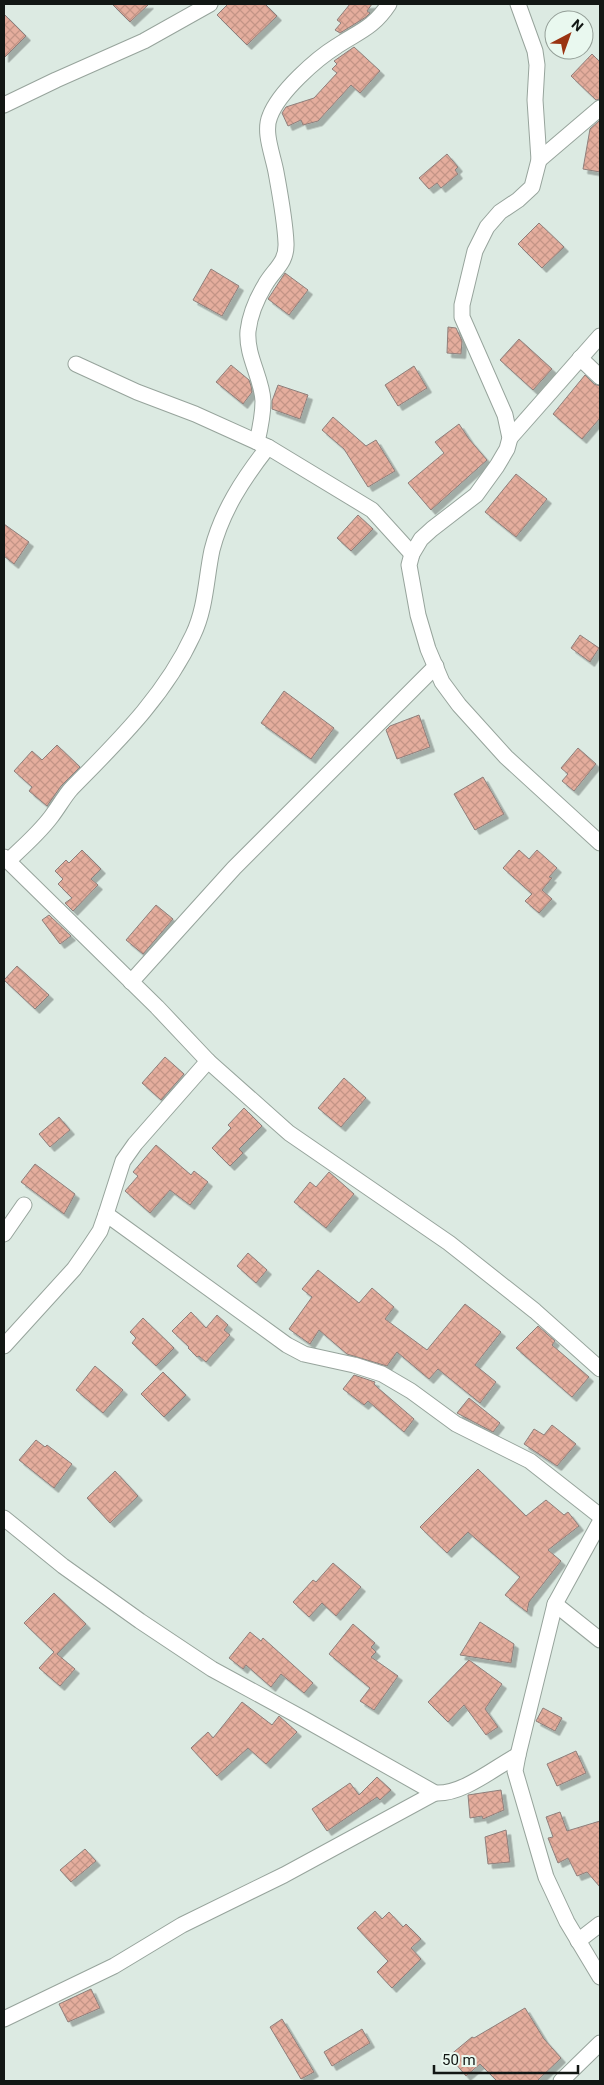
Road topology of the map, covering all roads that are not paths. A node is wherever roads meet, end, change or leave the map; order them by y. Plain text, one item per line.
1 (210, 4) edge
2 (389, 4) edge
3 (518, 4) edge
4 (4, 105) edge
5 (600, 108) edge
6 (539, 160) junction
7 (600, 336) edge
8 (580, 358) junction
9 (76, 364) dead end
10 (600, 377) edge
11 (510, 438) junction
12 (262, 445) junction
13 (412, 554) junction
14 (436, 666) junction
15 (600, 843) edge
16 (6, 858) edge
17 (131, 982) junction
18 (208, 1061) junction
19 (24, 1205) dead end
20 (106, 1214) junction
21 (4, 1234) edge
22 (4, 1346) edge
23 (600, 1369) edge
24 (600, 1516) edge
25 (4, 1518) edge
26 (600, 1522) edge
27 (555, 1604) junction
28 (600, 1640) edge
29 (518, 1755) junction
30 (435, 1793) junction
31 (600, 1924) edge
32 (578, 1941) junction
33 (600, 1977) edge
34 (4, 2019) edge
35 (600, 2043) edge
36 (561, 2081) edge

1 - 4 street
2 - 12 street
3 - 6 street
5 - 6 street
6 - 11 street
7 - 8 street
8 - 10 street
8 - 11 street
9 - 12 street
11 - 13 street
12 - 13 street
12 - 16 street
13 - 14 street
14 - 15 street
14 - 17 street
16 - 17 street
17 - 18 street
18 - 20 street
18 - 23 street
19 - 21 street
20 - 22 street
20 - 24 street
25 - 30 street
26 - 27 street
27 - 28 street
27 - 29 street
29 - 30 street
29 - 32 street
30 - 34 street
31 - 32 street
32 - 33 street
35 - 36 street

